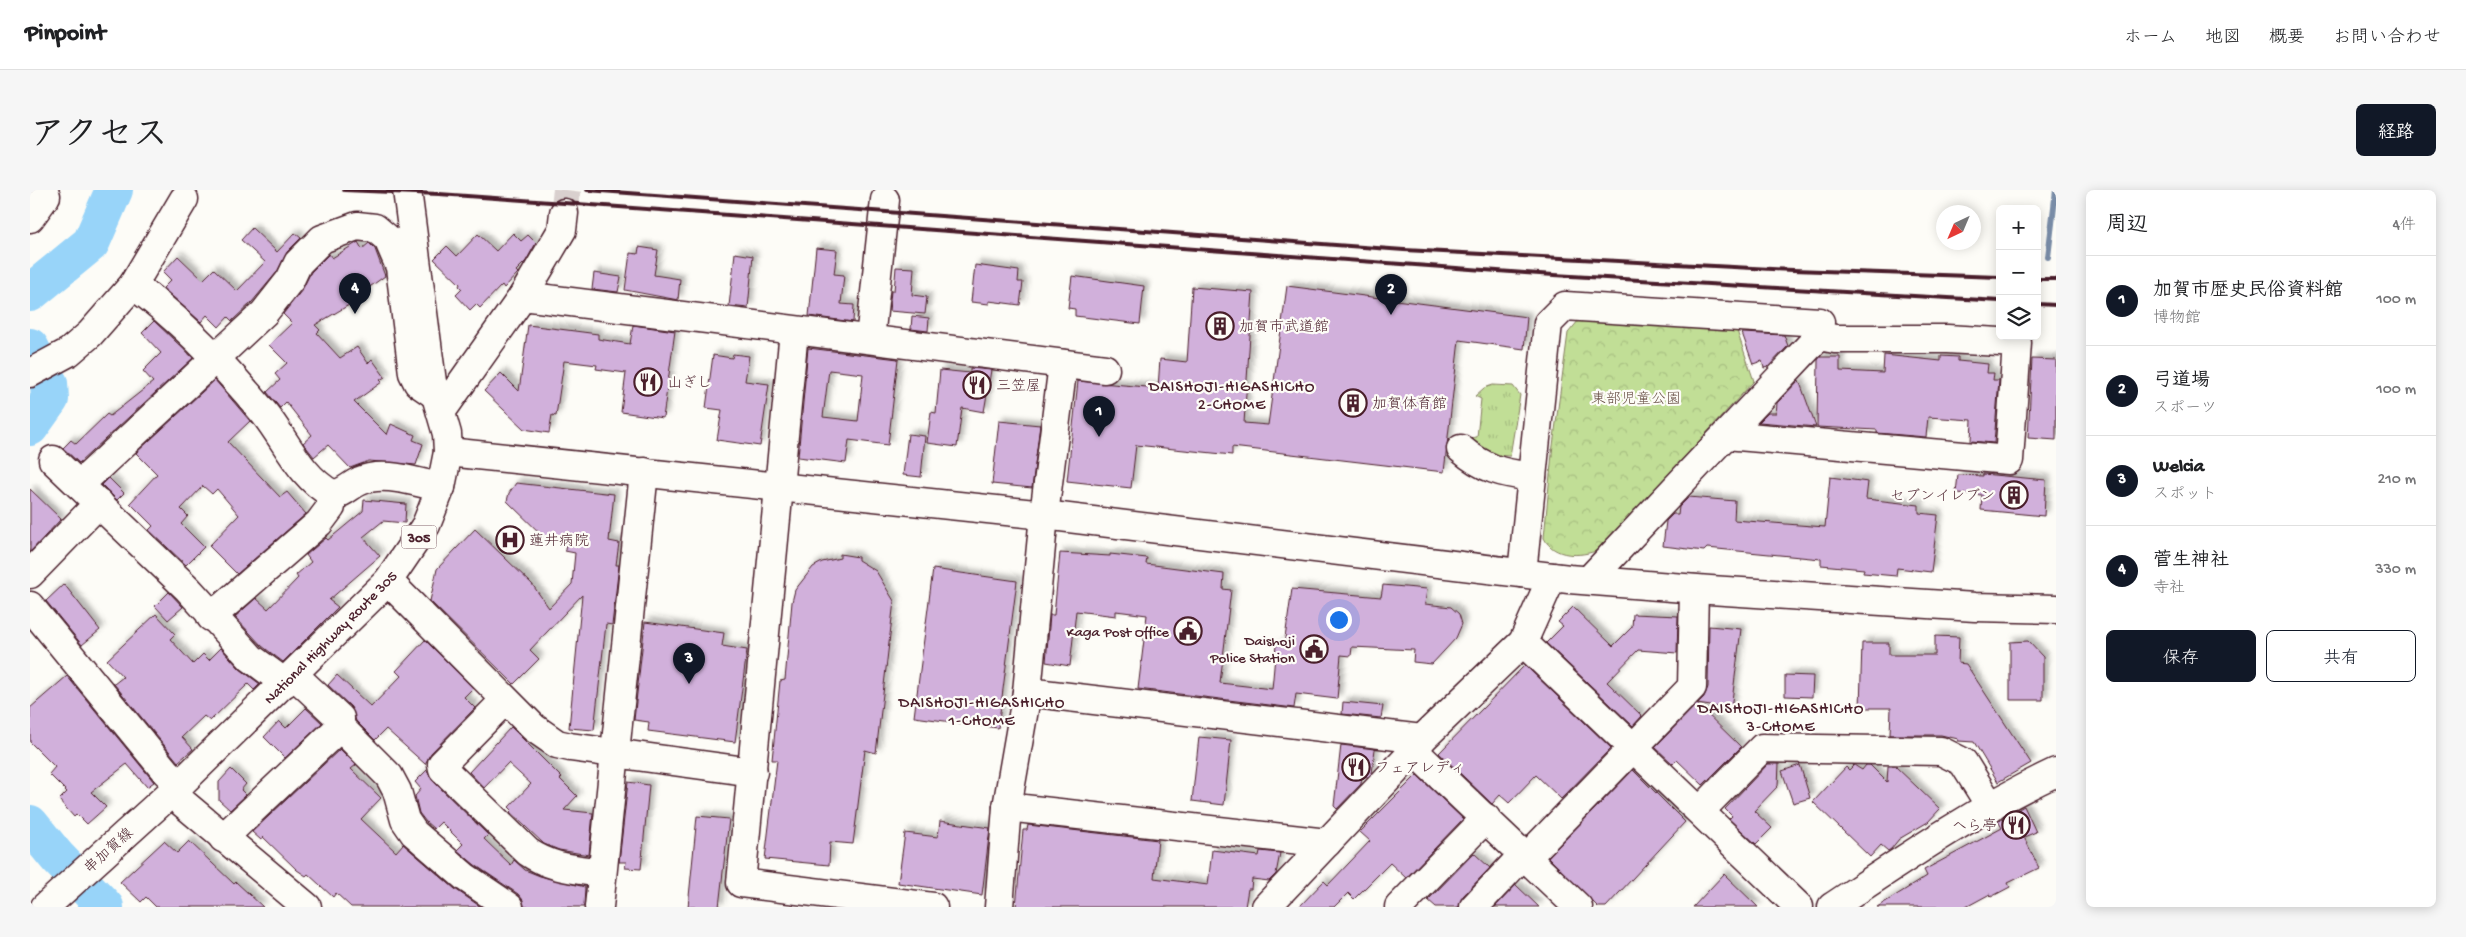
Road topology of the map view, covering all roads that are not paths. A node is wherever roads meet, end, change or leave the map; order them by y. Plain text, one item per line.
1 (407, 190) edge
2 (46, 196) dead end
3 (184, 199) dead end
4 (885, 200) dead end
5 (564, 213) tunnel mouth
6 (30, 218) edge
7 (144, 292) junction
8 (523, 296) junction
9 (794, 332) junction
10 (1819, 336) junction
11 (870, 339) junction
12 (216, 357) junction
13 (1063, 364) junction
14 (1104, 369) dead end
15 (30, 373) edge
16 (438, 403) junction
17 (1726, 435) junction
18 (1461, 448) dead end
19 (448, 452) junction
20 (53, 460) dead end
21 (644, 472) junction
22 (1532, 477) junction
23 (780, 486) junction
24 (441, 487) junction
25 (89, 494) junction
26 (332, 494) junction
27 (1044, 515) junction
28 (1522, 573) junction
29 (30, 574) edge
30 (1552, 577) junction
31 (1589, 580) junction
32 (388, 581) junction
33 (1694, 589) junction
34 (30, 606) edge
35 (2056, 609) edge
36 (211, 617) junction
37 (1523, 642) junction
38 (289, 679) junction
39 (1027, 692) junction
40 (505, 700) junction
41 (340, 727) junction
42 (1418, 745) junction
43 (1633, 748) junction
44 (616, 754) junction
45 (753, 772) junction
46 (2056, 772) edge
47 (176, 789) junction
48 (1007, 807) junction
49 (1991, 807) junction
50 (1700, 811) junction
51 (1486, 818) junction
52 (223, 838) junction
53 (1327, 842) junction
54 (1526, 856) junction
55 (602, 873) junction
56 (45, 907) edge
57 (307, 907) edge
58 (509, 907) edge
59 (598, 907) edge
60 (933, 907) edge
61 (999, 907) edge
62 (1266, 907) edge
63 (1399, 907) edge
64 (1474, 907) edge
65 (1578, 907) edge
66 (1799, 907) edge
67 (1832, 907) edge

1 - 16 main road, National Highway Route 305 / 305
2 - 6 main road
3 - 7 main road
4 - 11 main road
5 - 8 main road
7 - 12 main road
7 - 15 main road
8 - 9 main road
8 - 16 main road
9 - 11 main road
9 - 23 main road
10 - 17 main road
10 - 17 main road
10 - 22 main road
11 - 13 main road
12 - 16 main road
12 - 25 main road
12 - 26 main road
13 - 14 main road
13 - 27 main road
16 - 19 main road, National Highway Route 305 / 305
17 - 31 main road
18 - 22 main road
19 - 21 main road
19 - 24 main road, National Highway Route 305 / 305
20 - 25 main road
21 - 23 main road
21 - 44 main road
22 - 28 main road
23 - 27 main road
23 - 45 main road
24 - 26 main road
24 - 32 main road, National Highway Route 305 / 305
25 - 29 main road
25 - 36 main road
26 - 36 main road
27 - 28 main road
27 - 39 main road
28 - 30 main road
30 - 31 main road
30 - 37 main road
31 - 33 main road
32 - 38 main road, National Highway Route 305 / 305
32 - 40 main road
33 - 35 main road
33 - 43 main road
34 - 47 main road
36 - 38 main road
37 - 42 main road
37 - 43 main road
38 - 41 main road
38 - 47 main road, National Highway Route 305 / 305
39 - 42 main road
39 - 48 main road
40 - 44 main road
40 - 55 main road
41 - 52 main road
41 - 58 main road
42 - 51 main road
42 - 53 main road
43 - 50 main road
43 - 54 main road
44 - 45 main road
44 - 55 main road
45 - 60 main road
46 - 49 main road
47 - 52 main road
47 - 56 main road, 串加賀線
48 - 53 main road
48 - 61 main road
49 - 50 main road
49 - 67 main road
50 - 66 main road
51 - 54 main road
51 - 63 main road
52 - 57 main road
53 - 62 main road
54 - 64 main road
54 - 65 main road
55 - 59 main road

